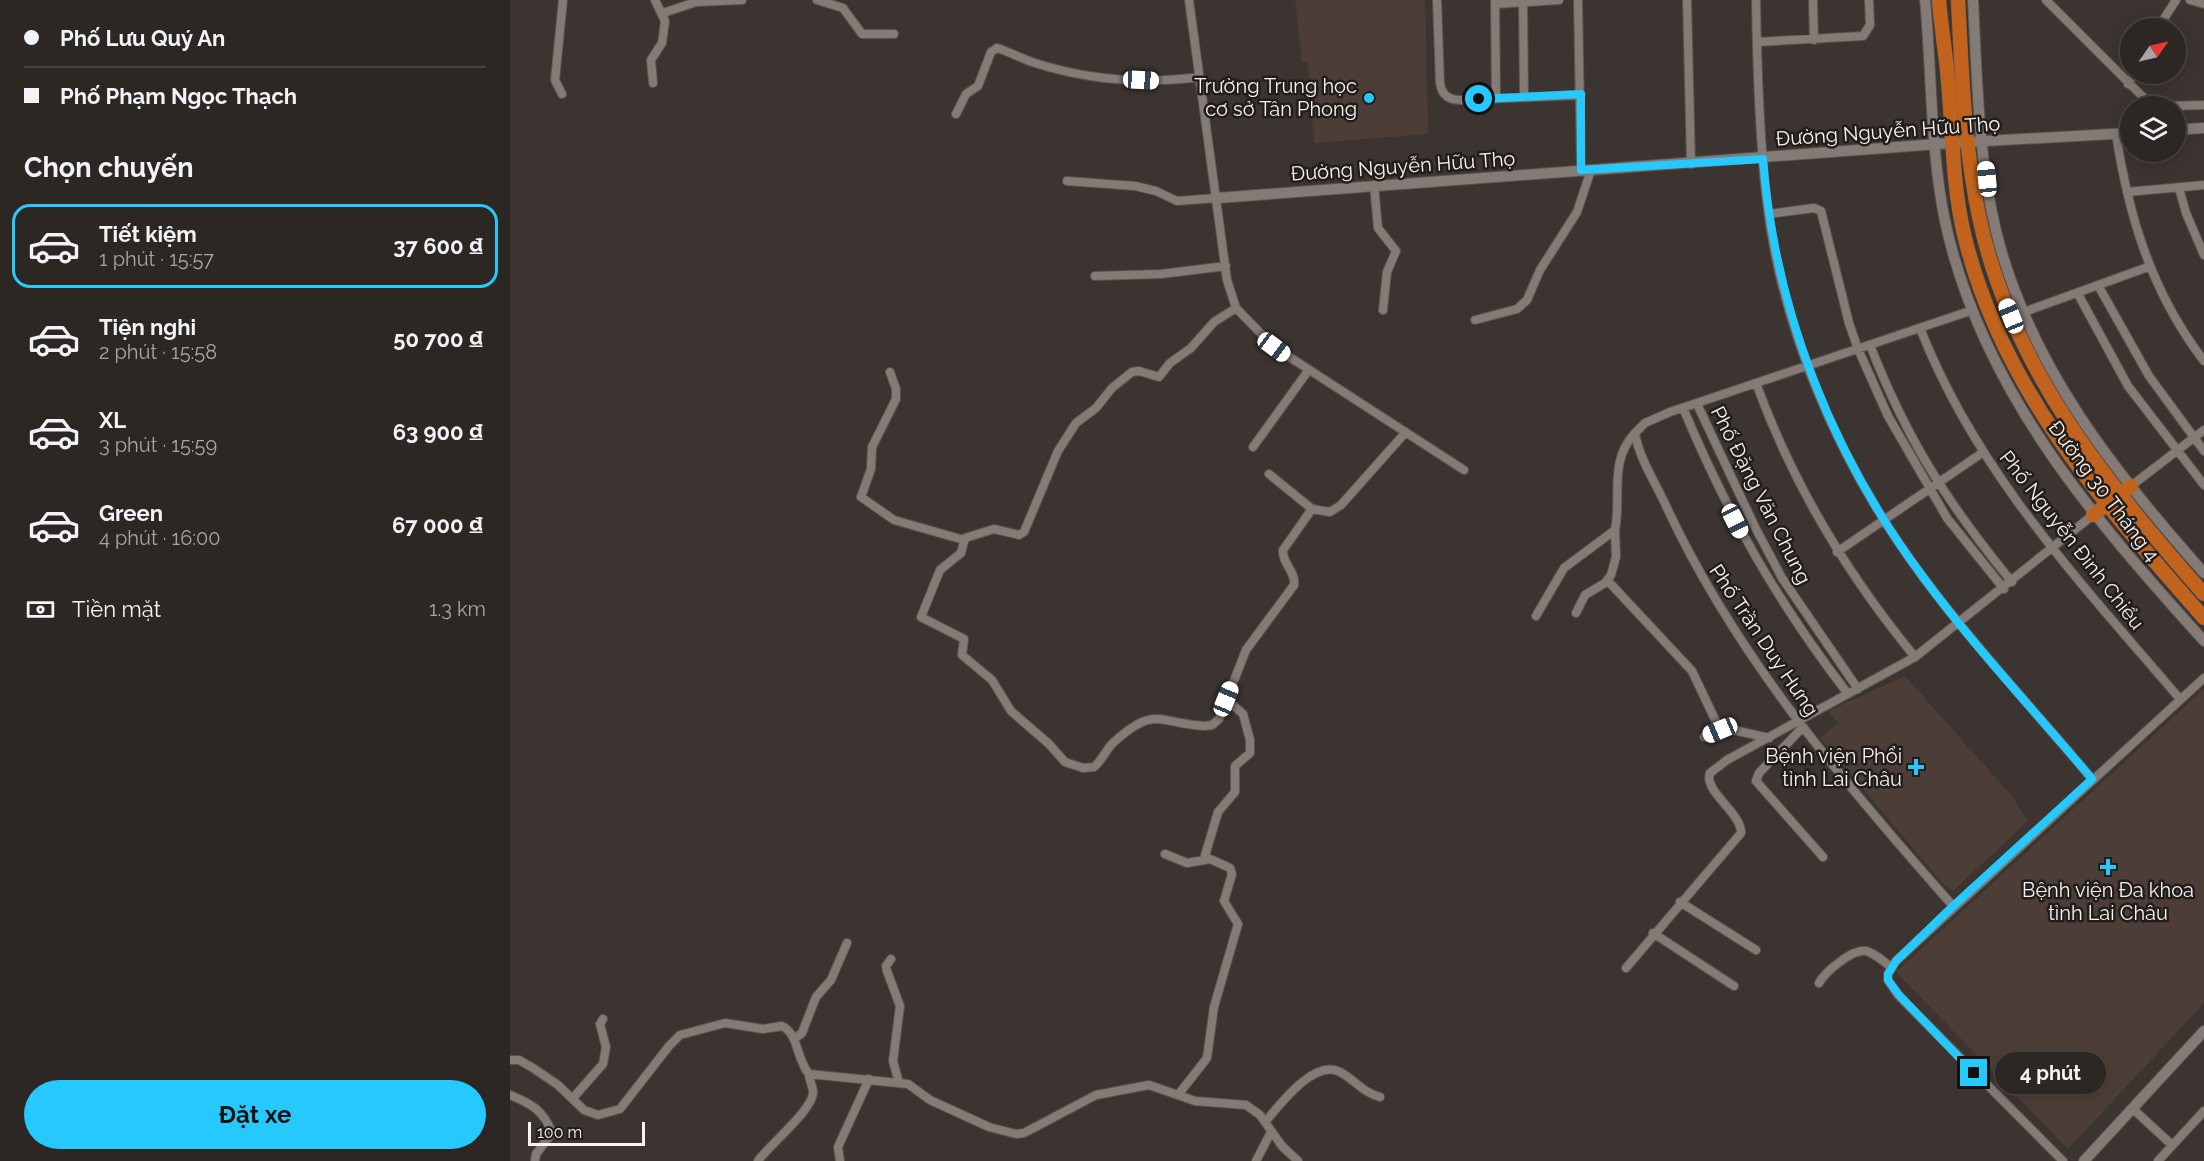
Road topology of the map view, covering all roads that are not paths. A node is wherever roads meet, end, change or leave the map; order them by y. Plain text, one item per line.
1 (563, 0) edge
2 (655, 0) edge
3 (742, 0) edge
4 (817, 0) edge
5 (1188, 0) edge
6 (1437, 0) edge
7 (1559, 0) edge
8 (1578, 0) edge
9 (1688, 0) edge
10 (1756, 0) edge
11 (1813, 0) edge
12 (1869, 0) edge
13 (1925, 0) edge
14 (1939, 0) edge
15 (1958, 0) edge
16 (1973, 0) edge
17 (2046, 0) edge
18 (2176, 0) edge
19 (2190, 0) edge
20 (1523, 1) edge
21 (1495, 2) edge
22 (2204, 4) edge
23 (663, 13) junction
24 (2164, 18) edge
25 (894, 34) dead end
26 (1814, 40) junction
27 (1757, 42) junction
28 (2120, 76) edge
29 (1200, 77) junction
30 (653, 84) dead end
31 (2128, 84) edge
32 (562, 94) dead end
33 (1581, 94) junction
34 (1524, 97) junction
35 (1496, 98) junction
36 (2204, 105) edge
37 (956, 114) dead end
38 (2204, 128) edge
39 (2186, 129) edge
40 (2116, 134) junction
41 (2120, 134) edge
42 (1975, 142) junction
43 (1951, 143) junction
44 (1935, 145) junction
45 (1763, 159) junction
46 (1691, 164) junction
47 (1586, 170) junction
48 (1067, 180) dead end
49 (2204, 185) edge
50 (1374, 186) junction
51 (2179, 188) junction
52 (2127, 192) junction
53 (1217, 198) junction
54 (1768, 214) junction
55 (2204, 255) edge
56 (1226, 266) junction
57 (2148, 267) junction
58 (1095, 276) dead end
59 (2099, 287) junction
60 (2078, 294) junction
61 (1236, 308) junction
62 (1383, 310) dead end
63 (1973, 310) junction
64 (2018, 314) junction
65 (1475, 320) dead end
66 (1920, 328) junction
67 (1870, 345) junction
68 (1858, 349) junction
69 (2204, 361) edge
70 (1808, 365) junction
71 (1308, 371) junction
72 (890, 372) dead end
73 (1756, 383) junction
74 (1697, 404) junction
75 (1683, 408) junction
76 (2204, 430) edge
77 (1405, 433) junction
78 (1635, 433) junction
79 (2193, 438) junction
80 (1253, 447) dead end
81 (2176, 451) junction
82 (2204, 451) edge
83 (1982, 453) junction
84 (1464, 470) dead end
85 (1269, 474) dead end
86 (1938, 484) junction
87 (2204, 485) edge
88 (2131, 486) junction
89 (1928, 489) junction
90 (2120, 495) junction
91 (2107, 505) junction
92 (1312, 509) junction
93 (2093, 515) junction
94 (1884, 520) junction
95 (1615, 530) junction
96 (964, 540) junction
97 (2053, 548) junction
98 (1767, 550) junction
99 (1837, 552) junction
100 (1754, 558) junction
101 (2204, 573) edge
102 (1608, 581) junction
103 (2012, 582) junction
104 (2004, 589) junction
105 (2204, 594) edge
106 (1576, 613) dead end
107 (1536, 616) dead end
108 (2204, 618) edge
109 (1960, 624) junction
110 (2204, 641) edge
111 (1915, 657) junction
112 (2204, 678) edge
113 (1858, 688) junction
114 (1848, 694) junction
115 (1226, 699) junction
116 (2180, 699) junction
117 (1800, 724) junction
118 (1720, 730) junction
119 (1704, 737) dead end
120 (1769, 738) junction
121 (2092, 779) junction
122 (1165, 854) dead end
123 (1822, 857) dead end
124 (1204, 859) junction
125 (1680, 902) junction
126 (1953, 906) junction
127 (1653, 933) junction
128 (847, 943) dead end
129 (1756, 950) dead end
130 (891, 959) dead end
131 (1626, 968) dead end
132 (1889, 971) junction
133 (1819, 983) dead end
134 (1734, 986) dead end
135 (603, 1019) dead end
136 (2203, 1034) edge
137 (794, 1039) junction
138 (510, 1060) edge
139 (809, 1074) junction
140 (868, 1079) junction
141 (899, 1083) junction
142 (510, 1095) edge
143 (1178, 1095) junction
144 (1380, 1097) dead end
145 (573, 1098) junction
146 (2132, 1108) junction
147 (2204, 1111) edge
148 (1265, 1122) junction
149 (1271, 1132) junction
150 (2172, 1145) junction
151 (535, 1161) edge
152 (758, 1161) edge
153 (840, 1161) edge
154 (1256, 1161) edge
155 (1298, 1161) edge
156 (2063, 1161) edge
157 (2084, 1161) edge
158 (2158, 1161) edge

1 - 32 street
2 - 23 street
3 - 23 street
4 - 25 street
5 - 29 street
6 - 35 street
7 - 20 street
8 - 33 street
9 - 46 street
10 - 27 street
11 - 26 street
12 - 26 street
13 - 44 street, Đường 30 Tháng 4
14 - 43 highway, Đường 30 Tháng 4
15 - 42 highway, Đường 30 Tháng 4
16 - 42 street
17 - 28 street
18 - 24 street
19 - 22 street
20 - 21 street
20 - 34 street
21 - 35 street
23 - 30 street
26 - 27 street
27 - 45 street
29 - 37 street
29 - 53 street
31 - 36 street
33 - 34 street
33 - 47 street
34 - 35 street
38 - 39 street
40 - 41 street, Đường Nguyễn Hữu Thọ
40 - 42 street, Đường Nguyễn Hữu Thọ
40 - 52 street
42 - 43 street, Đường Nguyễn Hữu Thọ
42 - 64 highway, Đường 30 Tháng 4
43 - 44 street, Đường Nguyễn Hữu Thọ
43 - 91 highway, Đường 30 Tháng 4
44 - 45 street, Đường Nguyễn Hữu Thọ
44 - 63 street, Đường 30 Tháng 4
45 - 46 street, Đường Nguyễn Hữu Thọ
45 - 54 street
46 - 47 street, Đường Nguyễn Hữu Thọ
47 - 50 street, Đường Nguyễn Hữu Thọ
47 - 65 street
48 - 53 street
49 - 51 street
50 - 53 street, Đường Nguyễn Hữu Thọ
50 - 62 street
51 - 52 street
51 - 55 street
52 - 57 street
53 - 56 street
54 - 68 street
54 - 70 street
56 - 58 street
56 - 61 street
57 - 59 street
57 - 69 street
59 - 60 street
59 - 79 street
60 - 64 street
60 - 81 street
61 - 71 street
61 - 96 street
63 - 66 street
63 - 93 street, Đường 30 Tháng 4
64 - 88 street, Đường 30 Tháng 4
64 - 90 highway, Đường 30 Tháng 4
66 - 67 street
66 - 83 street, Phố Nguyễn Đình Chiểu
67 - 68 street
67 - 86 street
68 - 70 street
68 - 89 street
70 - 73 street
70 - 94 street
71 - 77 street
71 - 80 street
72 - 96 street
73 - 74 street
73 - 99 street
74 - 75 street
74 - 98 street, Phố Đặng Văn Chung
75 - 78 street
75 - 100 street, Phố Đặng Văn Chung
76 - 79 street
77 - 84 street
77 - 92 street
78 - 95 street
78 - 117 street, Phố Trần Duy Hưng
79 - 81 street
79 - 82 street
81 - 87 street
81 - 88 street
83 - 86 street
83 - 97 street, Phố Nguyễn Đình Chiểu
85 - 92 street
86 - 89 street
86 - 103 street
88 - 90 highway
88 - 101 street, Đường 30 Tháng 4
89 - 94 street
89 - 104 street
90 - 91 highway
90 - 105 highway, Đường 30 Tháng 4
91 - 93 highway
91 - 108 highway, Đường 30 Tháng 4
92 - 115 street
93 - 97 street
93 - 110 street, Đường 30 Tháng 4
94 - 99 street
94 - 109 street
95 - 102 street
95 - 107 street
96 - 115 street
97 - 103 street
97 - 116 street, Phố Nguyễn Đình Chiểu
98 - 100 street
98 - 113 street, Phố Đặng Văn Chung
99 - 111 street
100 - 114 street, Phố Đặng Văn Chung
102 - 106 street
102 - 118 street
103 - 104 street
104 - 109 street
109 - 111 street
109 - 121 street
111 - 113 street
112 - 116 street
113 - 114 street
114 - 117 street
115 - 124 street
116 - 121 street
117 - 120 street
117 - 123 street
117 - 126 street, Phố Trần Duy Hưng
118 - 119 street
118 - 120 street
120 - 125 street
121 - 126 street
122 - 124 street
124 - 143 street
125 - 127 street
125 - 129 street
126 - 132 street
127 - 131 street
127 - 134 street
128 - 137 street
130 - 141 street
132 - 133 street
132 - 156 street
135 - 145 street
136 - 146 street
137 - 139 street
137 - 145 street
138 - 145 street
139 - 140 street
139 - 152 street
140 - 141 street
140 - 153 street
141 - 143 street
142 - 151 street
143 - 148 street
144 - 148 street
146 - 150 street
146 - 157 street
147 - 150 street
148 - 149 street
149 - 154 street
149 - 155 street
150 - 158 street

